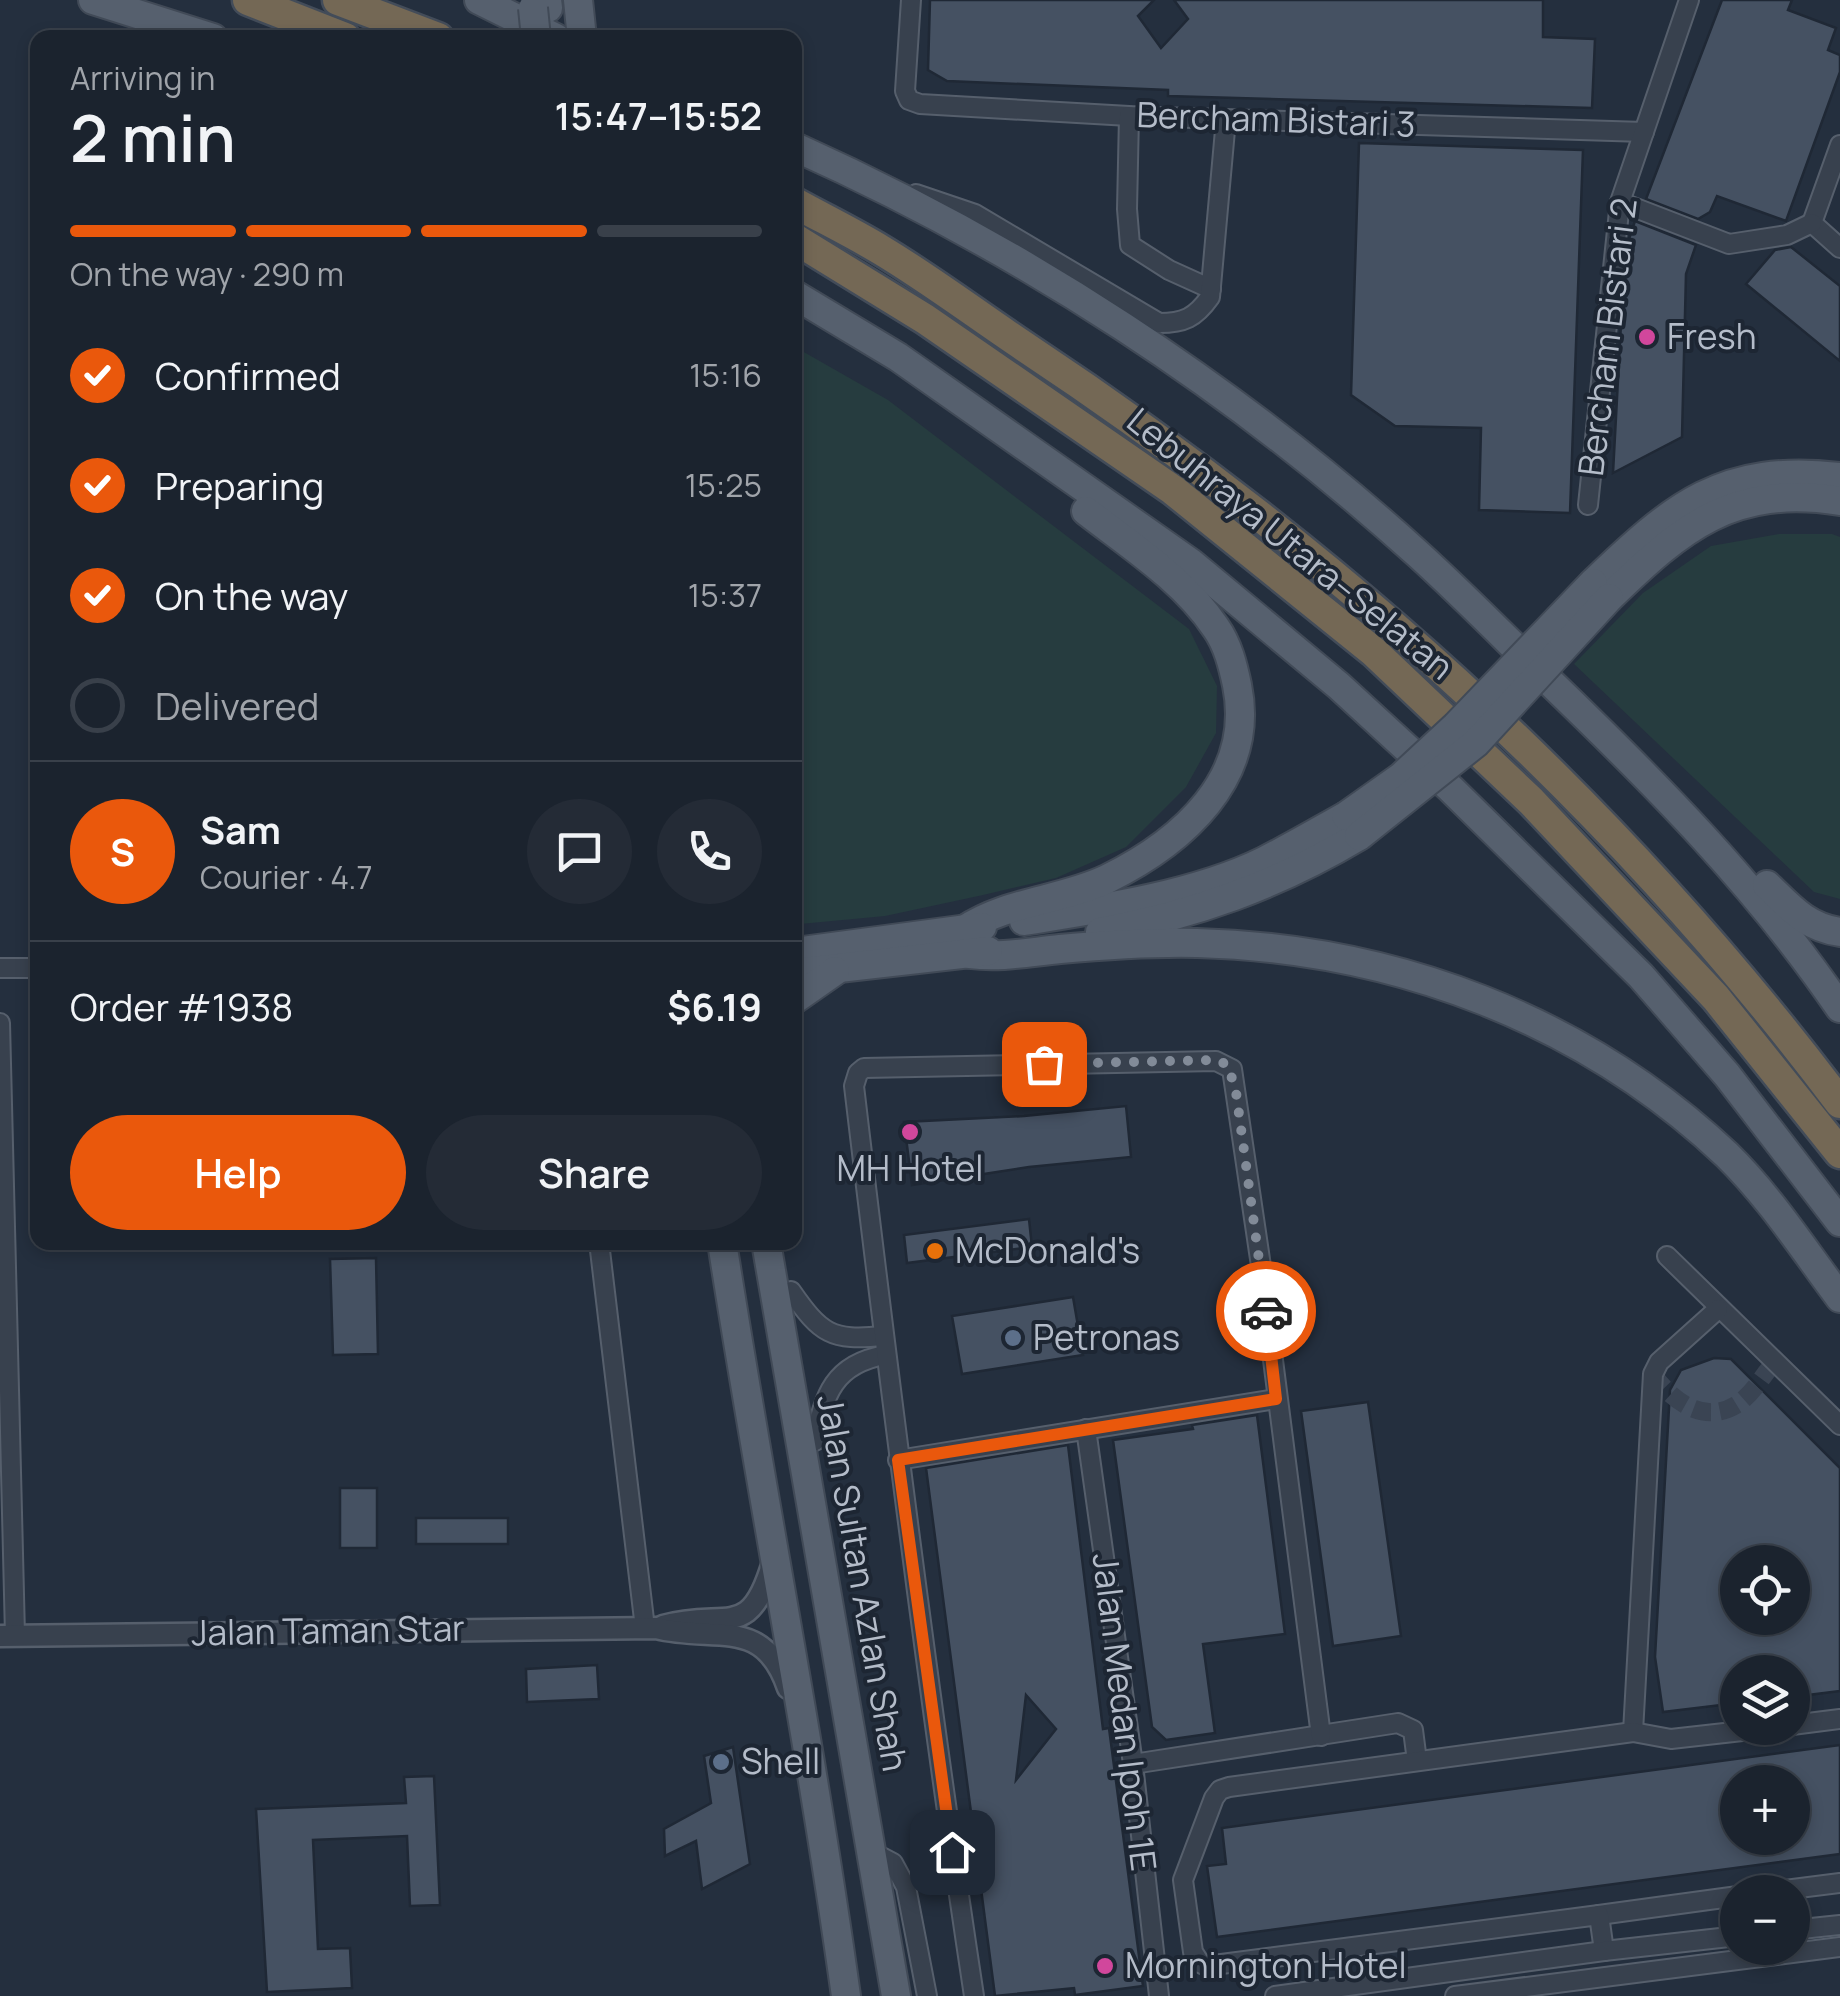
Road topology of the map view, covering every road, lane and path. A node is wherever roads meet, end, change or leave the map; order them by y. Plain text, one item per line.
1 (93, 0) edge
2 (248, 0) edge
3 (338, 0) edge
4 (479, 0) edge
5 (578, 0) edge
6 (910, 0) edge
7 (1688, 0) edge
8 (540, 4) edge
9 (122, 8) junction
10 (167, 30) edge
11 (189, 30) edge
12 (325, 30) edge
13 (417, 30) edge
14 (537, 30) edge
15 (537, 30) edge
16 (550, 30) edge
17 (581, 30) edge
18 (1129, 116) junction
19 (1226, 119) junction
20 (1644, 132) junction
21 (1840, 145) edge
22 (802, 151) edge
23 (854, 174) junction
24 (1620, 202) junction
25 (802, 208) edge
26 (1812, 223) junction
27 (802, 243) edge
28 (1840, 248) edge
29 (1211, 290) junction
30 (802, 299) edge
31 (898, 358) junction
32 (1840, 477) edge
33 (1840, 500) edge
34 (1588, 505) dead end
35 (1601, 591) junction
36 (1702, 834) junction
37 (1840, 932) edge
38 (802, 941) edge
39 (967, 942) junction
40 (802, 953) edge
41 (846, 956) junction
42 (0, 968) edge
43 (30, 968) edge
44 (802, 971) edge
45 (802, 993) edge
46 (1840, 1008) edge
47 (0, 1023) edge
48 (1840, 1103) edge
49 (1840, 1154) edge
50 (1840, 1222) edge
51 (2, 1237) edge
52 (599, 1250) edge
53 (723, 1250) edge
54 (735, 1250) edge
55 (767, 1250) edge
56 (785, 1250) edge
57 (1667, 1256) dead end
58 (792, 1291) junction
59 (1840, 1298) edge
60 (1718, 1308) junction
61 (884, 1345) junction
62 (1276, 1399) junction
63 (1840, 1424) edge
64 (1086, 1429) junction
65 (4, 1432) edge
66 (814, 1441) junction
67 (898, 1460) junction
68 (773, 1562) junction
69 (650, 1628) junction
70 (8, 1636) edge
71 (834, 1639) junction
72 (1840, 1719) edge
73 (1810, 1723) edge
74 (1634, 1732) junction
75 (1720, 1734) edge
76 (1321, 1736) junction
77 (810, 1751) junction
78 (1418, 1761) junction
79 (1133, 1764) junction
80 (872, 1852) junction
81 (1840, 1883) edge
82 (1810, 1887) edge
83 (1720, 1898) edge
84 (1599, 1915) junction
85 (1840, 1925) edge
86 (1810, 1928) edge
87 (1720, 1938) edge
88 (1840, 1948) edge
89 (1604, 1950) junction
90 (1531, 1960) junction
91 (1535, 1990) edge
92 (846, 1996) edge
93 (896, 1996) edge
94 (927, 1996) edge
95 (974, 1996) edge
96 (1159, 1996) edge
97 (1274, 1996) edge
98 (1455, 1996) edge

1 - 9 main road
2 - 12 highway
3 - 13 highway
4 - 14 main road
5 - 17 main road
6 - 18 street, Bercham Bistari 3
7 - 20 street, Bercham Bistari 2
8 - 15 main road, bridge
8 - 16 main road
9 - 10 main road
9 - 11 main road
18 - 19 street, Bercham Bistari 3
18 - 29 street
19 - 20 street, Bercham Bistari 3
19 - 29 street
20 - 24 street, Bercham Bistari 2
21 - 26 street
22 - 23 main road
23 - 29 street
23 - 36 main road
24 - 26 street
24 - 34 street, Bercham Bistari 2
25 - 48 highway, Lebuhraya Utara–Selatan
26 - 28 street
27 - 49 highway, Lebuhraya Utara–Selatan
30 - 31 main road
31 - 39 main road
31 - 50 main road
32 - 35 main road
33 - 35 main road
35 - 39 main road, bridge
36 - 37 main road
36 - 46 main road
38 - 41 main road
39 - 41 main road
39 - 59 main road
40 - 41 main road
41 - 44 main road
41 - 45 main road
42 - 43 street
47 - 51 street
51 - 65 street
52 - 69 street
53 - 68 main road
54 - 77 main road
55 - 71 main road, Jalan Sultan Azlan Shah
56 - 58 main road
57 - 60 street
58 - 61 street
58 - 66 main road
60 - 63 street
60 - 74 street
61 - 62 street
61 - 66 street
61 - 67 street
62 - 64 street
62 - 76 street
64 - 67 street
64 - 79 street, Jalan Medan Ipoh 1E
65 - 70 street
66 - 71 main road
67 - 95 street
68 - 69 street, Jalan Taman Star
68 - 77 main road
69 - 70 street, Jalan Taman Star
69 - 77 street, Jalan Taman Star
71 - 80 main road, Jalan Sultan Azlan Shah
72 - 73 street
74 - 75 street
74 - 78 street
76 - 78 street
76 - 79 street
77 - 92 main road
78 - 84 street
79 - 96 street, Jalan Medan Ipoh 1E
80 - 93 main road, Jalan Sultan Azlan Shah
80 - 94 street
81 - 82 street
83 - 84 street
84 - 89 street
85 - 86 street
87 - 89 street
88 - 91 street
89 - 90 street
90 - 91 street
90 - 97 street
91 - 98 street

